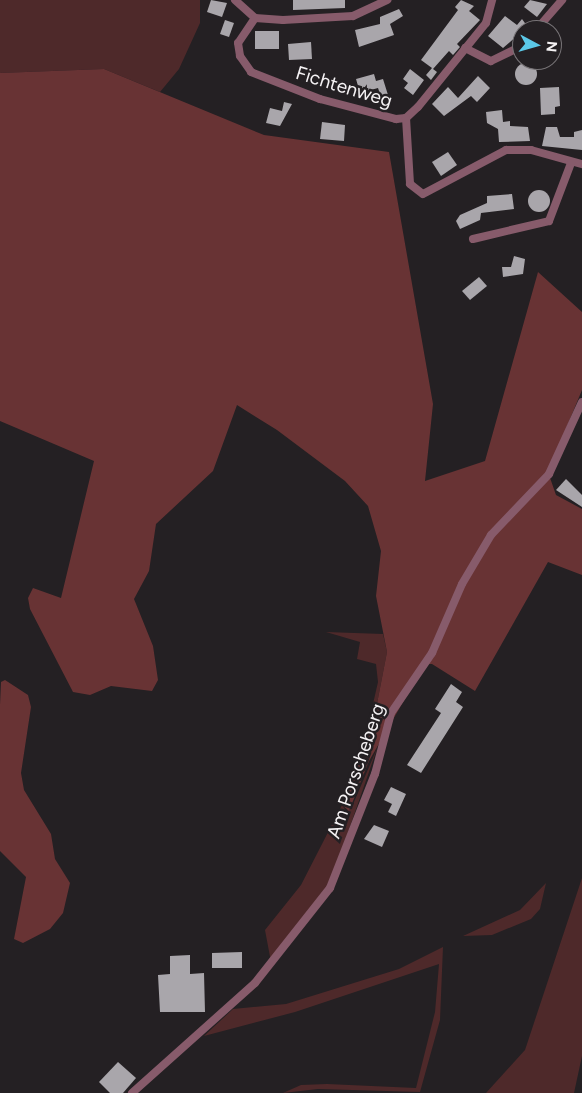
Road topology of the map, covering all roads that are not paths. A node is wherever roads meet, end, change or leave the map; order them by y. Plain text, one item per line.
1 (235, 0) edge
2 (387, 0) edge
3 (492, 0) edge
4 (562, 0) edge
5 (255, 18) junction
6 (545, 20) edge
7 (466, 48) junction
8 (512, 51) edge
9 (406, 118) junction
10 (571, 163) junction
11 (582, 164) edge
12 (473, 239) dead end
13 (582, 402) edge
14 (132, 1093) edge

1 - 5 street
2 - 5 street
3 - 7 street, Fichtenweg
4 - 6 street
5 - 9 street, Fichtenweg
7 - 8 street
7 - 9 street, Fichtenweg
9 - 10 street
10 - 11 street
10 - 12 street
13 - 14 street, Am Porscheberg

